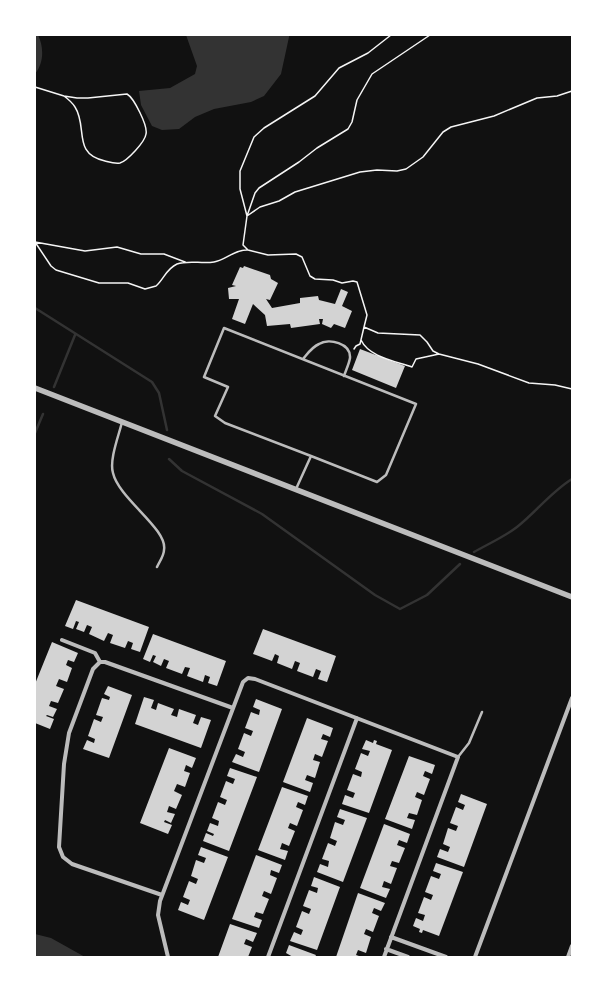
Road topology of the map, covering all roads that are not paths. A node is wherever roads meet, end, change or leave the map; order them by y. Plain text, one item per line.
1 (303, 360) junction
2 (344, 376) junction
3 (35, 388) edge
4 (122, 422) junction
5 (311, 456) junction
6 (296, 490) junction
7 (157, 567) dead end
8 (572, 597) edge
9 (62, 640) dead end
10 (100, 662) junction
11 (572, 698) edge
12 (233, 708) junction
13 (482, 712) dead end
14 (357, 718) junction
15 (458, 757) junction
16 (162, 895) junction
17 (391, 937) junction
18 (572, 946) edge
19 (386, 949) junction
20 (168, 957) edge
21 (268, 957) edge
22 (384, 957) edge
23 (408, 957) edge
24 (446, 957) edge
25 (475, 957) edge
26 (568, 957) edge

1 - 2 lane
1 - 2 lane
1 - 5 lane
2 - 5 lane
3 - 4 street
4 - 6 street
4 - 7 lane
5 - 6 lane
6 - 8 street
9 - 10 street
10 - 12 street
10 - 16 street
11 - 25 street
12 - 14 street
12 - 16 street
13 - 15 lane
14 - 15 street
14 - 21 street
15 - 17 street
16 - 20 street
17 - 19 street
17 - 24 street
18 - 26 street
19 - 22 street
19 - 23 street

